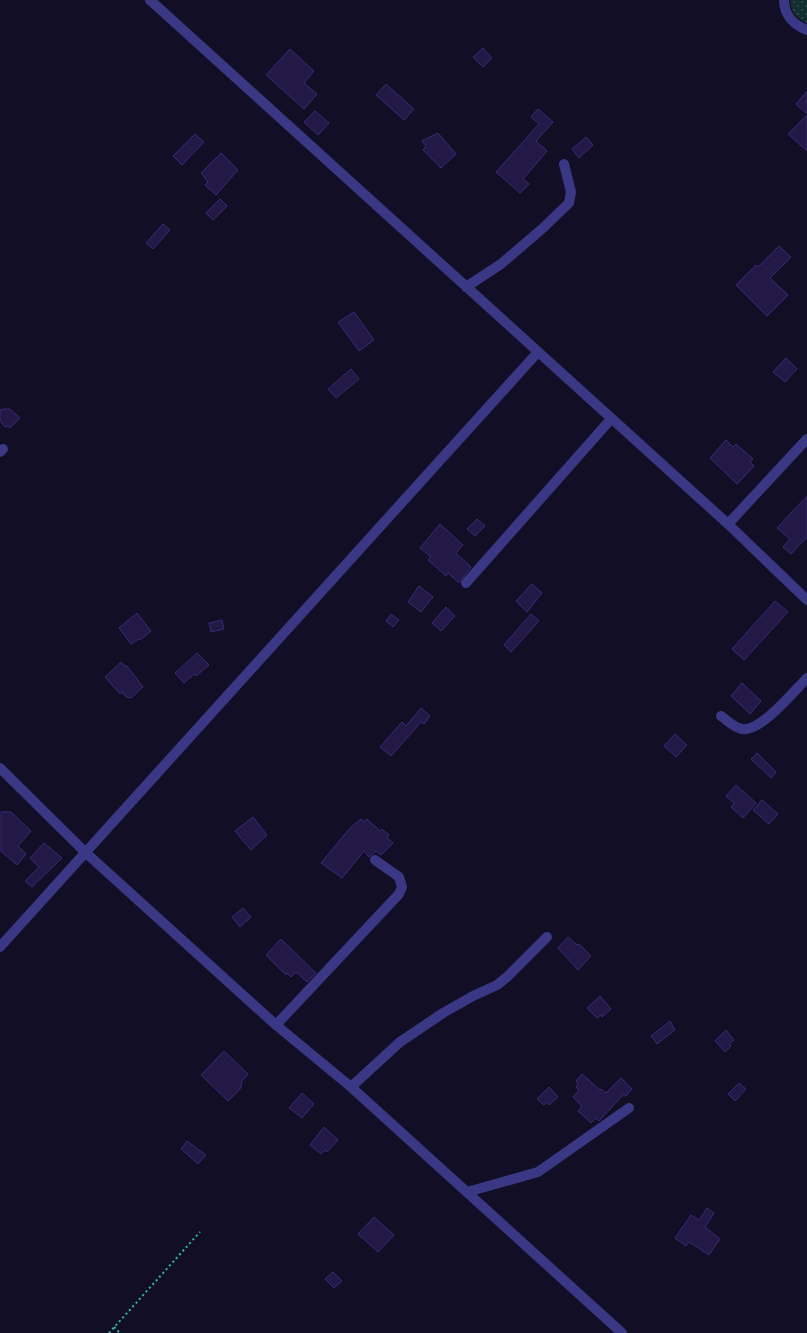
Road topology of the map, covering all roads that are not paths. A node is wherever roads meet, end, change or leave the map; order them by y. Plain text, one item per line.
1 (150, 0) edge
2 (784, 0) edge
3 (807, 30) edge
4 (564, 164) dead end
5 (466, 287) junction
6 (538, 352) junction
7 (611, 419) junction
8 (807, 439) edge
9 (728, 524) junction
10 (466, 583) dead end
11 (807, 600) edge
12 (807, 678) edge
13 (721, 716) dead end
14 (0, 768) edge
15 (85, 852) junction
16 (375, 860) dead end
17 (547, 937) dead end
18 (0, 947) edge
19 (276, 1025) junction
20 (351, 1087) junction
21 (629, 1108) dead end
22 (467, 1192) junction
23 (622, 1333) edge

1 - 5 street
2 - 3 street
4 - 5 street
5 - 6 street
6 - 7 street
6 - 15 street
7 - 9 street
7 - 10 street
8 - 9 street
9 - 11 street
12 - 13 street
14 - 15 street
15 - 18 street
15 - 19 street
16 - 19 street
17 - 20 street
19 - 20 street
20 - 22 street
21 - 22 street
22 - 23 street

